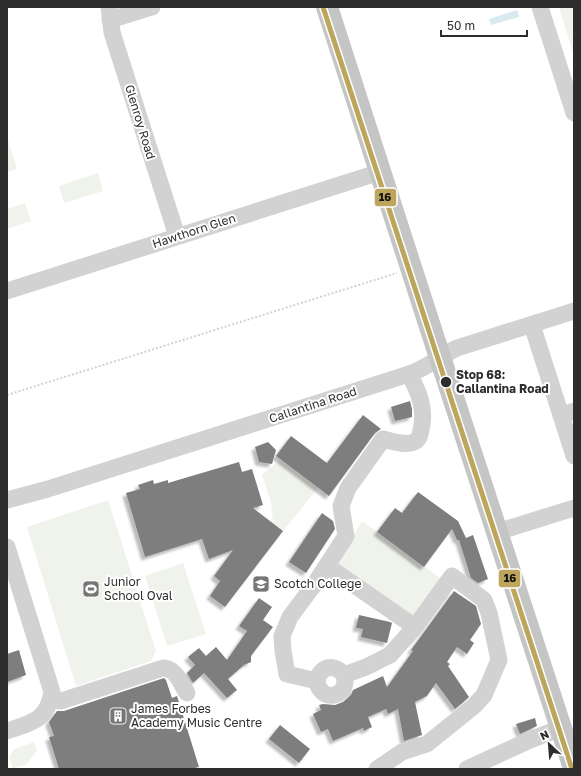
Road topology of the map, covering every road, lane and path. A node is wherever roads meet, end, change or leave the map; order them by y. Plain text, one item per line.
1 (152, 7) edge
2 (327, 7) edge
3 (540, 7) edge
4 (110, 14) edge
5 (574, 112) edge
6 (380, 172) junction
7 (177, 236) junction
8 (411, 268) junction
9 (7, 291) edge
10 (574, 311) edge
11 (532, 325) junction
12 (440, 358) junction
13 (409, 374) junction
14 (7, 395) edge
15 (567, 413) edge
16 (574, 456) edge
17 (48, 489) junction
18 (7, 500) edge
19 (7, 508) edge
20 (574, 508) edge
21 (497, 532) junction
22 (7, 547) edge
23 (327, 566) junction
24 (11, 572) edge
25 (415, 627) junction
26 (187, 693) dead end
27 (51, 700) junction
28 (561, 728) junction
29 (7, 731) edge
30 (573, 759) edge
31 (377, 769) edge
32 (467, 769) edge

1 - 4 street
2 - 6 main road
3 - 5 street
4 - 7 street, Glenroy Road
6 - 7 street, Hawthorn Glen
6 - 8 main road
7 - 9 street, Hawthorn Glen
8 - 12 main road
8 - 14 path
10 - 11 street, Callantina Road
11 - 12 street, Callantina Road
11 - 15 street
12 - 13 street, Callantina Road
12 - 21 main road
13 - 17 street, Callantina Road
13 - 23 street
15 - 16 street
17 - 18 street, Callantina Road
17 - 19 street, Callantina Road
20 - 21 street
21 - 28 main road
22 - 24 street
23 - 25 street
23 - 25 street
24 - 27 street
25 - 31 street
26 - 27 street
27 - 29 street
28 - 30 main road
28 - 32 street

